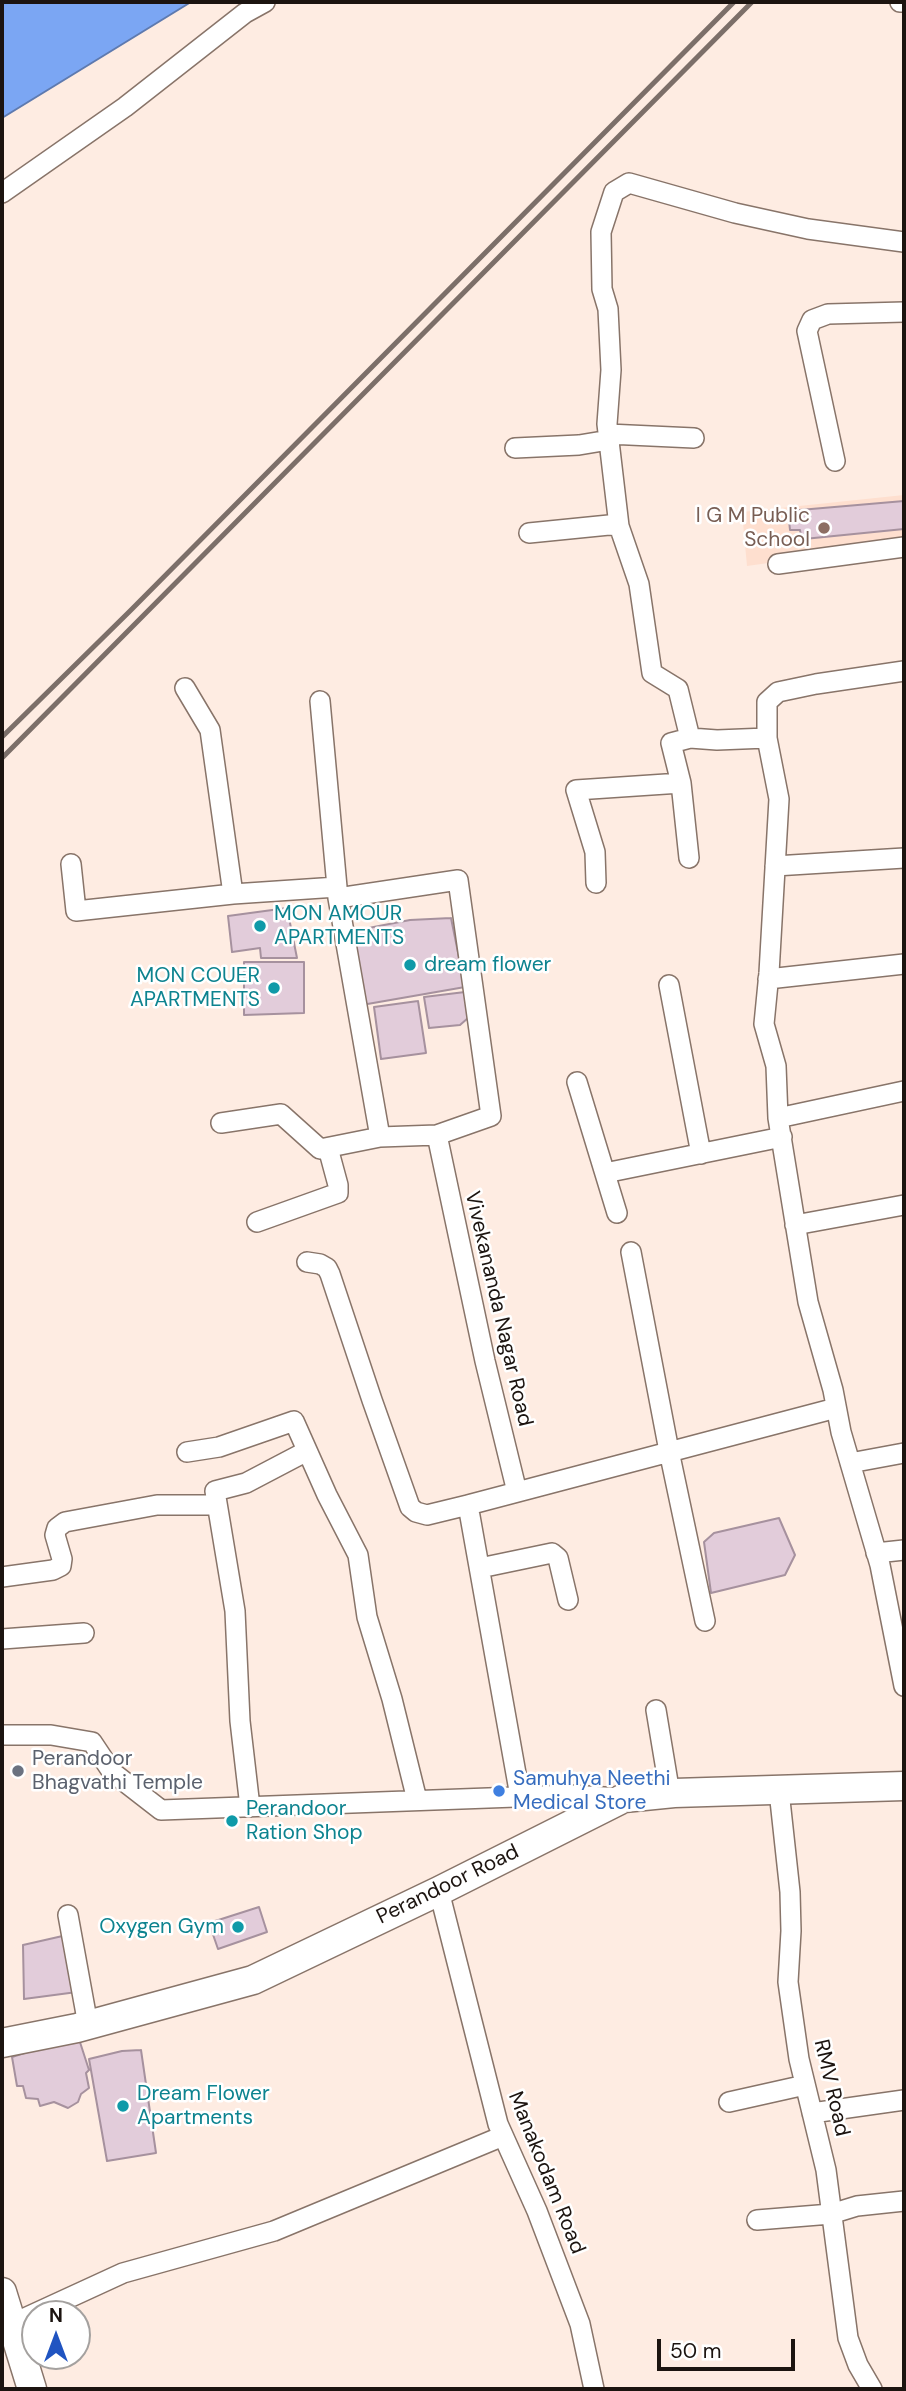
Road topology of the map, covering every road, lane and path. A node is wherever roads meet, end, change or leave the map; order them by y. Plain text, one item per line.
1 (265, 2) edge
2 (2, 193) edge
3 (904, 242) edge
4 (904, 312) edge
5 (608, 437) junction
6 (694, 438) dead end
7 (515, 448) dead end
8 (835, 461) dead end
9 (620, 526) junction
10 (529, 533) dead end
11 (904, 547) edge
12 (778, 564) dead end
13 (904, 671) edge
14 (185, 688) dead end
15 (320, 701) dead end
16 (690, 738) junction
17 (767, 738) junction
18 (681, 783) junction
19 (689, 858) dead end
20 (900, 859) edge
21 (71, 864) dead end
22 (775, 866) junction
23 (596, 883) dead end
24 (338, 892) junction
25 (233, 894) junction
26 (904, 964) edge
27 (768, 979) junction
28 (669, 985) dead end
29 (577, 1082) dead end
30 (904, 1091) edge
31 (221, 1123) dead end
32 (780, 1128) junction
33 (437, 1135) junction
34 (380, 1137) junction
35 (328, 1148) junction
36 (701, 1154) junction
37 (605, 1173) junction
38 (904, 1205) edge
39 (617, 1213) dead end
40 (257, 1222) dead end
41 (795, 1225) junction
42 (631, 1252) dead end
43 (307, 1262) dead end
44 (836, 1408) junction
45 (307, 1451) junction
46 (669, 1451) junction
47 (187, 1452) dead end
48 (904, 1453) edge
49 (850, 1464) junction
50 (517, 1492) junction
51 (217, 1505) junction
52 (468, 1505) junction
53 (904, 1550) edge
54 (876, 1553) junction
55 (480, 1568) junction
56 (2, 1577) edge
57 (568, 1600) dead end
58 (705, 1620) dead end
59 (84, 1633) dead end
60 (2, 1639) edge
61 (904, 1686) edge
62 (656, 1710) dead end
63 (2, 1735) edge
64 (904, 1786) edge
65 (779, 1791) junction
66 (670, 1794) junction
67 (520, 1796) junction
68 (624, 1798) junction
69 (417, 1800) junction
70 (250, 1807) junction
71 (439, 1891) junction
72 (68, 1914) dead end
73 (88, 2025) junction
74 (2, 2043) edge
75 (805, 2085) junction
76 (904, 2099) edge
77 (729, 2102) dead end
78 (812, 2113) junction
79 (503, 2136) junction
80 (904, 2201) edge
81 (831, 2214) junction
82 (757, 2220) dead end
83 (2, 2292) edge
84 (10, 2340) edge
85 (32, 2389) edge
86 (594, 2389) edge
87 (872, 2389) edge

1 - 2 street
3 - 5 street
4 - 8 street
5 - 6 street
5 - 7 street
5 - 9 street
9 - 10 street
9 - 16 street
11 - 12 street
13 - 17 street
14 - 25 street
15 - 24 street
16 - 17 street
16 - 18 street
17 - 22 street
18 - 19 street
18 - 23 street
20 - 22 street
21 - 25 street
22 - 27 street
24 - 25 street
24 - 33 street
24 - 34 street
26 - 27 street
27 - 32 street
28 - 36 street
29 - 37 street
30 - 32 street
31 - 35 street
32 - 36 street
32 - 41 street
33 - 34 street
33 - 50 street, Vivekananda Nagar Road
34 - 35 street
35 - 40 street
36 - 37 street
37 - 39 street
38 - 41 street
41 - 44 street
42 - 46 street
43 - 52 street
44 - 46 street
44 - 49 street
45 - 47 street
45 - 51 street
45 - 69 street
46 - 50 street
46 - 58 street
48 - 49 street
49 - 54 street
50 - 52 street
51 - 56 street
51 - 70 street
52 - 55 street
53 - 54 street
54 - 61 street
55 - 57 street
55 - 67 street
59 - 60 street
62 - 66 street
63 - 70 street
64 - 65 main road, Perandoor Road
65 - 66 main road, Perandoor Road
65 - 75 street, RMV Road
66 - 68 main road, Perandoor Road
67 - 68 street
67 - 69 street
68 - 71 main road, Perandoor Road
69 - 70 street
71 - 73 main road, Perandoor Road
71 - 79 street, Manakodam Road
72 - 73 street
73 - 74 main road, Perandoor Road
75 - 77 street
75 - 78 street, RMV Road
76 - 78 street
78 - 81 street, RMV Road
79 - 84 street
79 - 86 street, Manakodam Road
80 - 81 street
81 - 82 street
81 - 87 street, RMV Road
83 - 84 main road
84 - 85 main road

